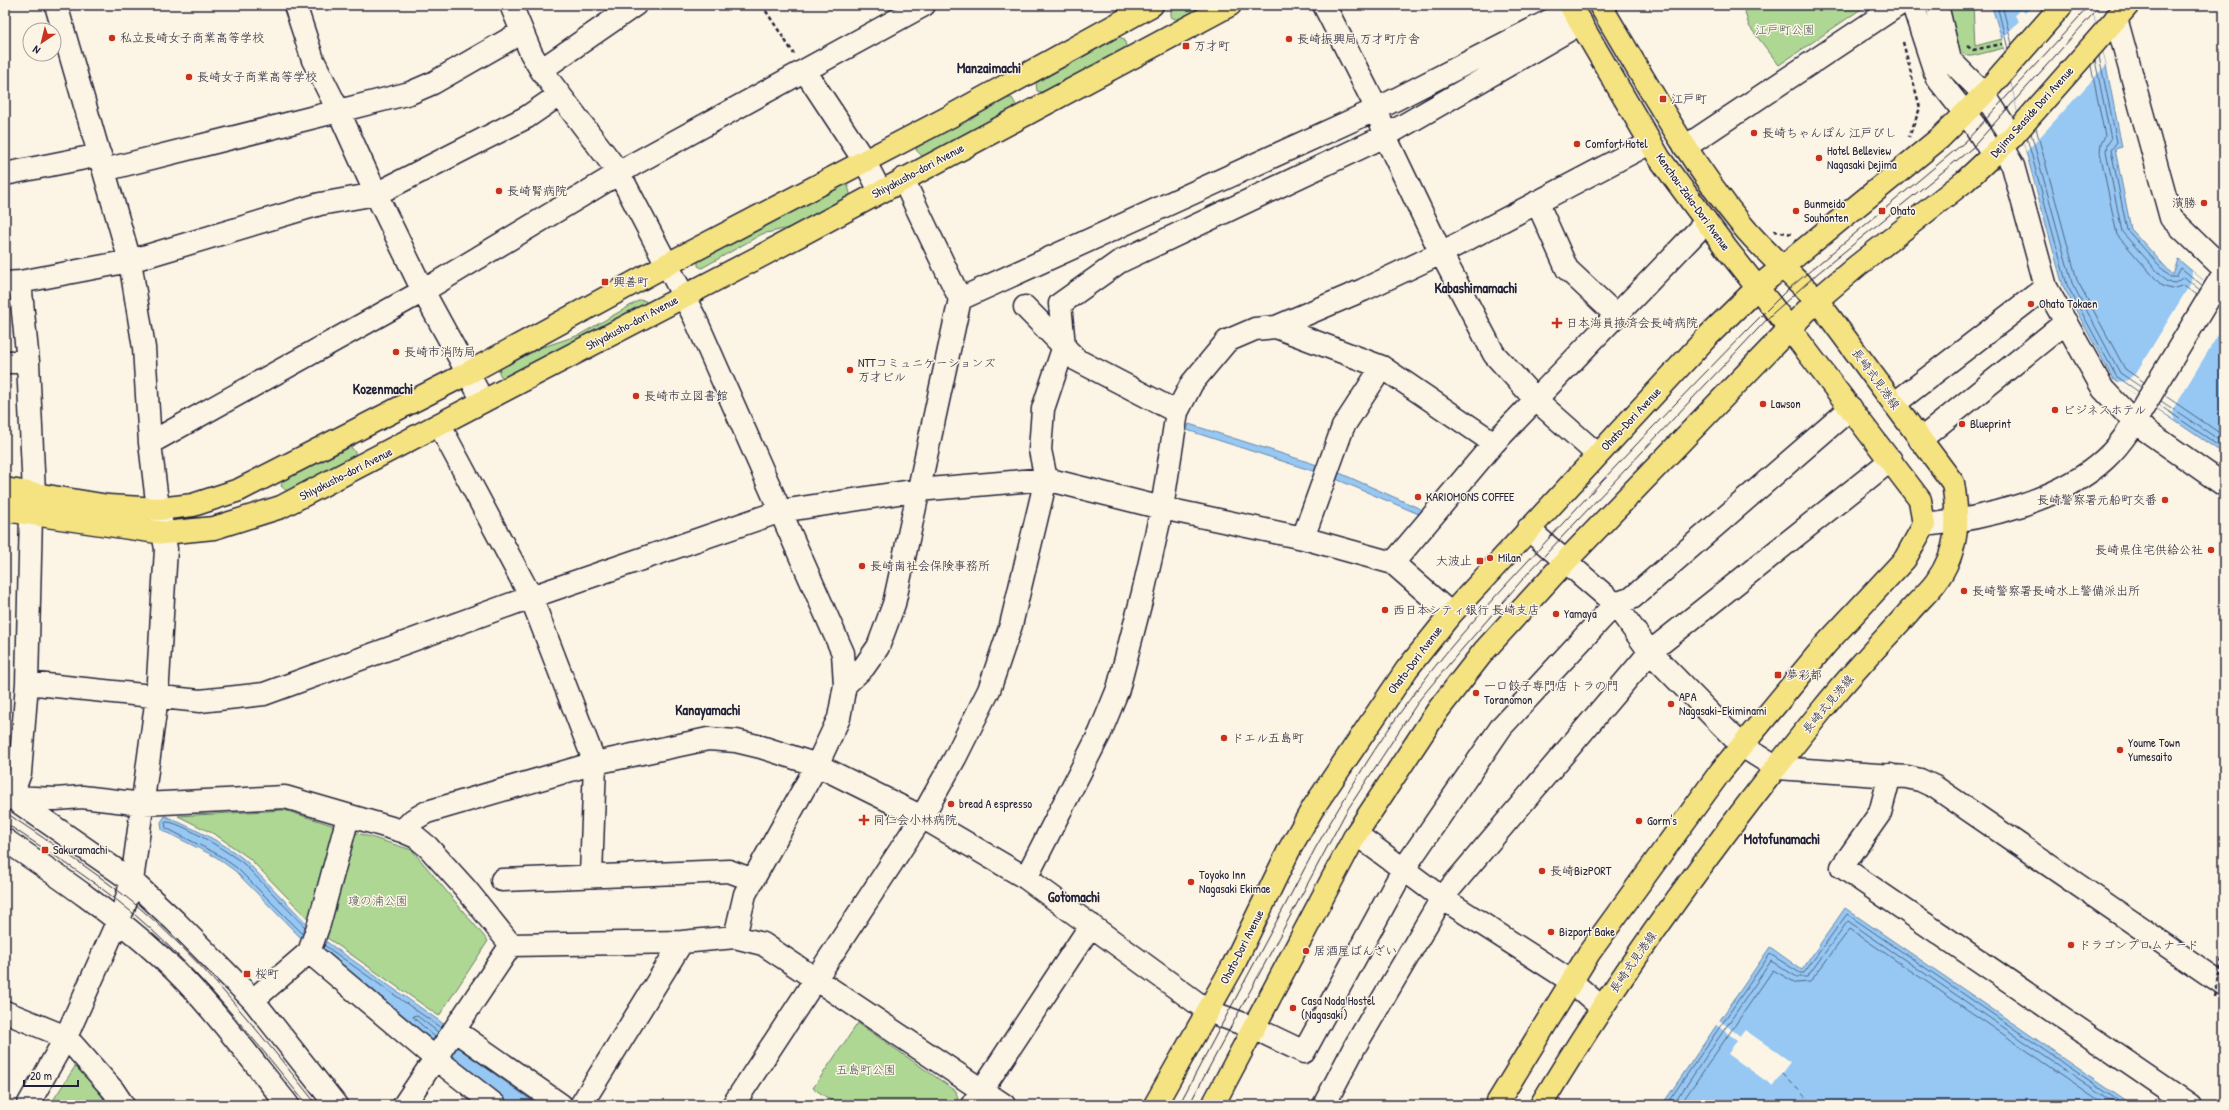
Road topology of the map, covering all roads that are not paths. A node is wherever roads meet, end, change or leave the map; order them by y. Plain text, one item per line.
1 (56, 5) edge
2 (295, 5) edge
3 (512, 5) edge
4 (635, 5) edge
5 (924, 5) edge
6 (1152, 5) edge
7 (1230, 5) edge
8 (1324, 5) edge
9 (1600, 5) edge
10 (1898, 5) edge
11 (1913, 5) edge
12 (1937, 5) edge
13 (2062, 5) edge
14 (1574, 12) edge
15 (2122, 12) edge
16 (522, 32) junction
17 (541, 70) junction
18 (805, 71) junction
19 (1984, 94) junction
20 (559, 95) junction
21 (1377, 109) junction
22 (339, 112) junction
23 (1965, 113) junction
24 (1385, 136) junction
25 (2007, 141) junction
26 (1650, 143) junction
27 (1685, 147) junction
28 (865, 162) junction
29 (102, 163) junction
30 (619, 173) junction
31 (5, 174) edge
32 (903, 179) junction
33 (880, 191) junction
34 (376, 194) junction
35 (1537, 202) junction
36 (1706, 222) junction
37 (1441, 253) junction
38 (130, 261) junction
39 (668, 264) junction
40 (1783, 266) junction
41 (2222, 275) edge
42 (13, 282) edge
43 (1758, 287) junction
44 (2046, 287) junction
45 (423, 291) junction
46 (684, 295) junction
47 (960, 299) junction
48 (1817, 300) junction
49 (1025, 307) dead end
50 (1616, 315) junction
51 (2066, 322) junction
52 (1276, 327) junction
53 (1790, 329) junction
54 (1064, 346) junction
55 (5, 362) edge
56 (28, 362) junction
57 (1382, 367) junction
58 (468, 373) junction
59 (1535, 399) junction
60 (483, 401) junction
61 (1894, 404) junction
62 (1851, 408) junction
63 (1177, 412) junction
64 (2134, 422) junction
65 (440, 426) junction
66 (1920, 440) junction
67 (150, 443) junction
68 (1494, 443) junction
69 (1597, 454) junction
70 (1891, 460) junction
71 (1046, 479) junction
72 (2224, 485) edge
73 (5, 489) edge
74 (918, 490) junction
75 (34, 493) junction
76 (1162, 508) junction
77 (160, 509) junction
78 (5, 510) edge
79 (781, 511) junction
80 (31, 515) junction
81 (1957, 522) junction
82 (1924, 526) junction
83 (1528, 530) junction
84 (164, 533) junction
85 (1303, 538) junction
86 (1564, 562) junction
87 (1393, 563) junction
88 (531, 597) junction
89 (1615, 604) junction
90 (1451, 614) junction
91 (1650, 652) junction
92 (27, 683) junction
93 (845, 686) junction
94 (157, 697) junction
95 (1742, 746) junction
96 (595, 763) junction
97 (817, 765) junction
98 (1777, 768) junction
99 (1890, 775) junction
100 (8, 795) edge
101 (143, 804) junction
102 (348, 817) junction
103 (922, 817) junction
104 (402, 831) junction
105 (1356, 834) junction
106 (5, 840) edge
107 (1403, 870) junction
108 (592, 876) junction
109 (1026, 878) junction
110 (502, 880) dead end
111 (753, 880) junction
112 (132, 882) junction
113 (1442, 898) junction
114 (118, 921) junction
115 (1091, 925) junction
116 (735, 937) junction
117 (682, 942) junction
118 (511, 945) junction
119 (309, 952) junction
120 (815, 980) junction
121 (1571, 981) junction
122 (2219, 991) edge
123 (253, 1000) junction
124 (1602, 1007) junction
125 (1208, 1011) junction
126 (5, 1012) edge
127 (1254, 1028) junction
128 (454, 1030) junction
129 (66, 1037) junction
130 (436, 1057) junction
131 (977, 1098) edge
132 (28, 1105) edge
133 (123, 1105) edge
134 (288, 1105) edge
135 (336, 1105) edge
136 (404, 1105) edge
137 (495, 1105) edge
138 (560, 1105) edge
139 (581, 1105) edge
140 (733, 1105) edge
141 (1004, 1105) edge
142 (1155, 1105) edge
143 (1213, 1105) edge
144 (1324, 1105) edge
145 (1496, 1105) edge
146 (1541, 1105) edge
147 (2190, 1105) edge

1 - 29 street
2 - 22 street
3 - 16 street
4 - 17 street
5 - 18 street
6 - 28 main road
7 - 32 main road, Shiyakusho-dori Avenue
8 - 21 street
9 - 27 main road, Kenchou-Zaka-Dori Avenue
10 - 27 street
11 - 23 street
12 - 19 street
13 - 19 main road
14 - 21 street
14 - 24 street
14 - 26 main road, Kenchou-Zaka-Dori Avenue
15 - 25 main road, Dejima Seaside Dori Avenue
15 - 41 street
16 - 17 street
16 - 22 street
17 - 20 street
18 - 28 street
18 - 30 street
19 - 23 main road
19 - 25 street
20 - 30 street
20 - 34 street
21 - 24 street
21 - 47 street
22 - 29 street
22 - 34 street
23 - 25 street
23 - 40 main road
24 - 37 street
24 - 54 street
25 - 44 street
25 - 48 main road, Dejima Seaside Dori Avenue
26 - 35 street
26 - 36 main road, Kenchou-Zaka-Dori Avenue
27 - 40 main road, Kenchou-Zaka-Dori Avenue
28 - 33 street
28 - 39 main road
29 - 31 street
29 - 38 street
30 - 39 street
30 - 45 street
32 - 33 main road, Shiyakusho-dori Avenue
32 - 47 street
33 - 46 main road, Shiyakusho-dori Avenue
34 - 38 street
34 - 45 street
35 - 37 street
35 - 50 street
36 - 43 main road, Kenchou-Zaka-Dori Avenue
36 - 50 street
37 - 52 street
37 - 59 street
38 - 42 street
38 - 67 street
39 - 46 street
39 - 58 main road
40 - 43 main road, Ohato-Dori Avenue
40 - 48 main road, Kenchou-Zaka-Dori Avenue
41 - 64 street
42 - 56 street
43 - 53 main road, Kenchou-Zaka-Dori Avenue
43 - 69 main road, Ohato-Dori Avenue
44 - 51 street
44 - 61 street
45 - 58 street
45 - 67 street
46 - 60 main road, Shiyakusho-dori Avenue
46 - 79 street
47 - 74 street
48 - 53 main road
48 - 61 main road, 長崎式見港線
49 - 54 street
50 - 59 street
51 - 64 street
51 - 66 street
52 - 57 street
52 - 63 street
53 - 62 main road
53 - 86 main road
54 - 63 street
54 - 71 street
55 - 56 street
56 - 75 street
57 - 68 street
57 - 85 street
58 - 60 street
58 - 77 main road
59 - 68 street
59 - 69 street
60 - 65 main road, Shiyakusho-dori Avenue
61 - 66 main road, 長崎式見港線
62 - 70 main road
62 - 89 street
63 - 76 street
64 - 72 street
64 - 81 street
65 - 84 main road, Shiyakusho-dori Avenue
65 - 88 street
66 - 81 main road, 長崎式見港線
67 - 77 street
68 - 87 street
69 - 83 main road, Ohato-Dori Avenue
70 - 82 main road
70 - 91 street
71 - 74 street
71 - 76 street
71 - 103 street
73 - 75 main road
74 - 79 street
74 - 93 street
75 - 77 main road
76 - 85 street
76 - 109 street
77 - 84 street
78 - 80 main road, Shiyakusho-dori Avenue
79 - 88 street
79 - 93 street
80 - 84 main road, Shiyakusho-dori Avenue
80 - 92 street
81 - 82 street
81 - 98 main road, 長崎式見港線
82 - 95 main road
83 - 86 street
83 - 90 main road, Ohato-Dori Avenue
84 - 94 street
85 - 87 street
86 - 89 street
86 - 105 main road
87 - 90 street
88 - 94 street
88 - 96 street
89 - 91 street
89 - 107 street
90 - 125 main road, Ohato-Dori Avenue
91 - 95 street
91 - 113 street
92 - 94 street
92 - 100 street
93 - 97 street
94 - 101 street
95 - 98 street
95 - 121 main road
96 - 97 street
96 - 104 street
96 - 108 street
97 - 103 street
97 - 111 street
98 - 99 street
98 - 124 main road, 長崎式見港線
99 - 122 street
99 - 147 street
100 - 101 street
100 - 112 street
101 - 102 street
101 - 112 street
102 - 104 street
102 - 119 street
103 - 109 street
103 - 120 street
104 - 118 street
105 - 107 street
105 - 127 main road
106 - 114 street
107 - 113 street
107 - 127 street
108 - 110 street
108 - 111 street
109 - 115 street
111 - 116 street
112 - 114 street
112 - 123 street
113 - 121 street
113 - 144 street
114 - 129 street
114 - 134 street
115 - 125 street
115 - 131 street
116 - 117 street
116 - 120 street
117 - 118 street
117 - 139 street
118 - 128 street
119 - 123 street
119 - 130 street
120 - 131 street
120 - 140 street
121 - 124 street
121 - 145 main road
123 - 135 street
124 - 146 main road, 長崎式見港線
125 - 127 street
125 - 142 main road, Ohato-Dori Avenue
126 - 129 street
127 - 143 main road
128 - 130 street
128 - 138 street
129 - 132 street
129 - 133 street
130 - 136 street
130 - 137 street
131 - 141 street

